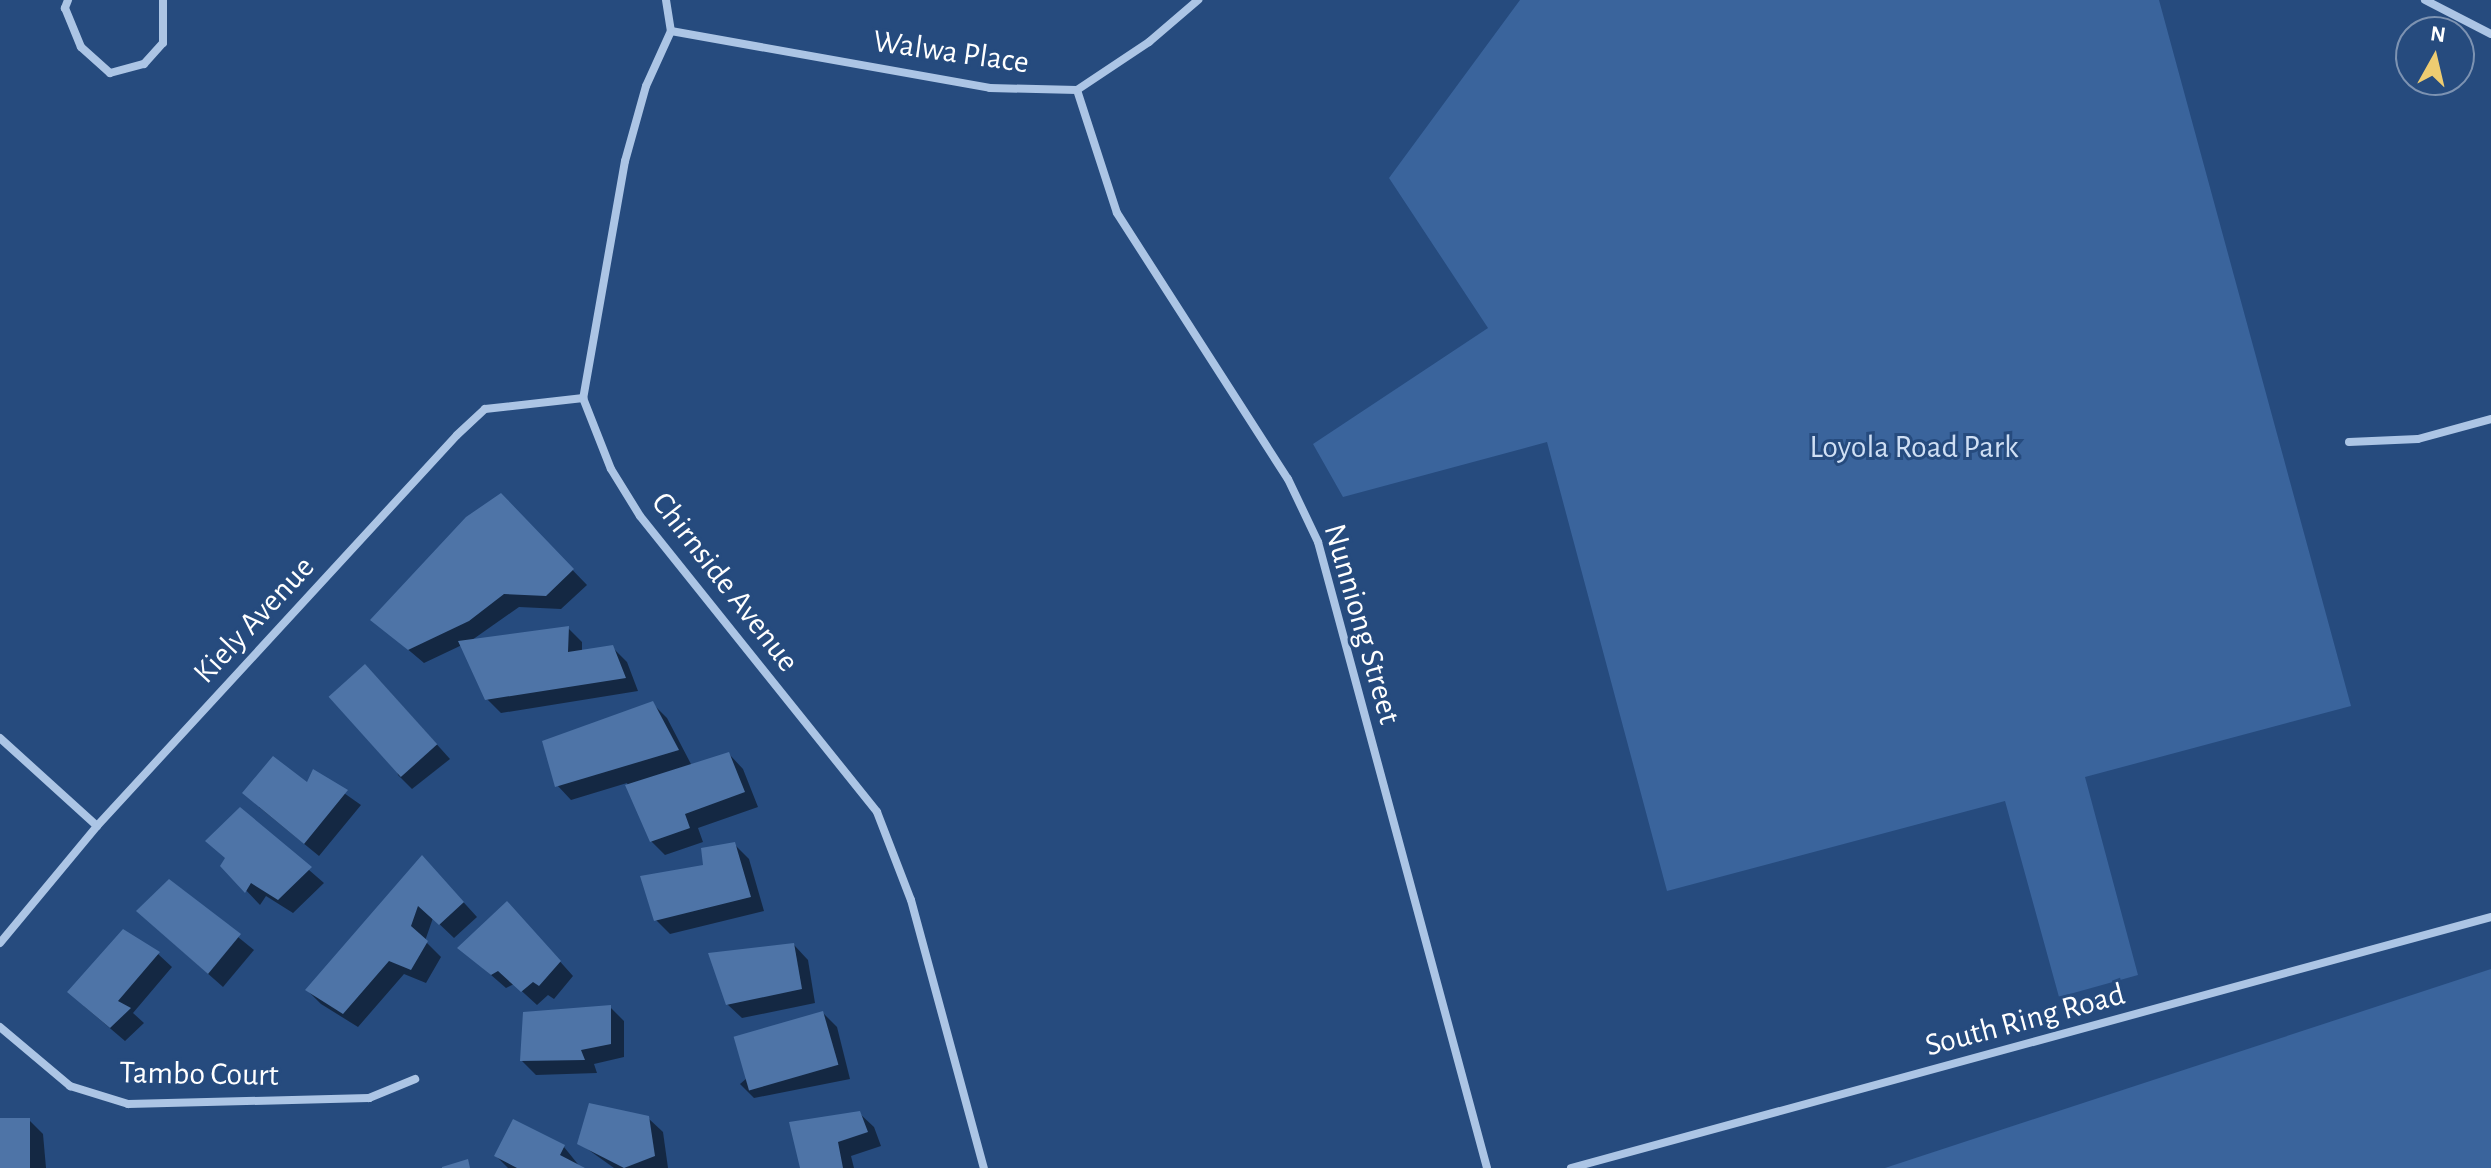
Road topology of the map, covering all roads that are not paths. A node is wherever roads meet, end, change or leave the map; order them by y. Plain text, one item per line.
1 (68, 0) edge
2 (163, 0) edge
3 (666, 0) edge
4 (1198, 0) edge
5 (2425, 0) edge
6 (671, 31) junction
7 (2491, 34) edge
8 (1077, 90) junction
9 (583, 398) junction
10 (2491, 419) edge
11 (2349, 442) dead end
12 (0, 738) edge
13 (97, 826) junction
14 (2491, 917) edge
15 (0, 943) edge
16 (0, 1027) edge
17 (415, 1079) dead end
18 (984, 1168) edge
19 (1487, 1168) edge
20 (1571, 1168) edge

1 - 2 street
3 - 6 street
4 - 8 street
5 - 7 street
6 - 8 street, Walwa Place
6 - 9 street
8 - 19 street, Nunniong Street
9 - 13 street, Kiely Avenue
9 - 18 street, Chirnside Avenue
10 - 11 street
12 - 13 street
13 - 15 street, Kiely Avenue
14 - 20 street, South Ring Road
16 - 17 street, Tambo Court

